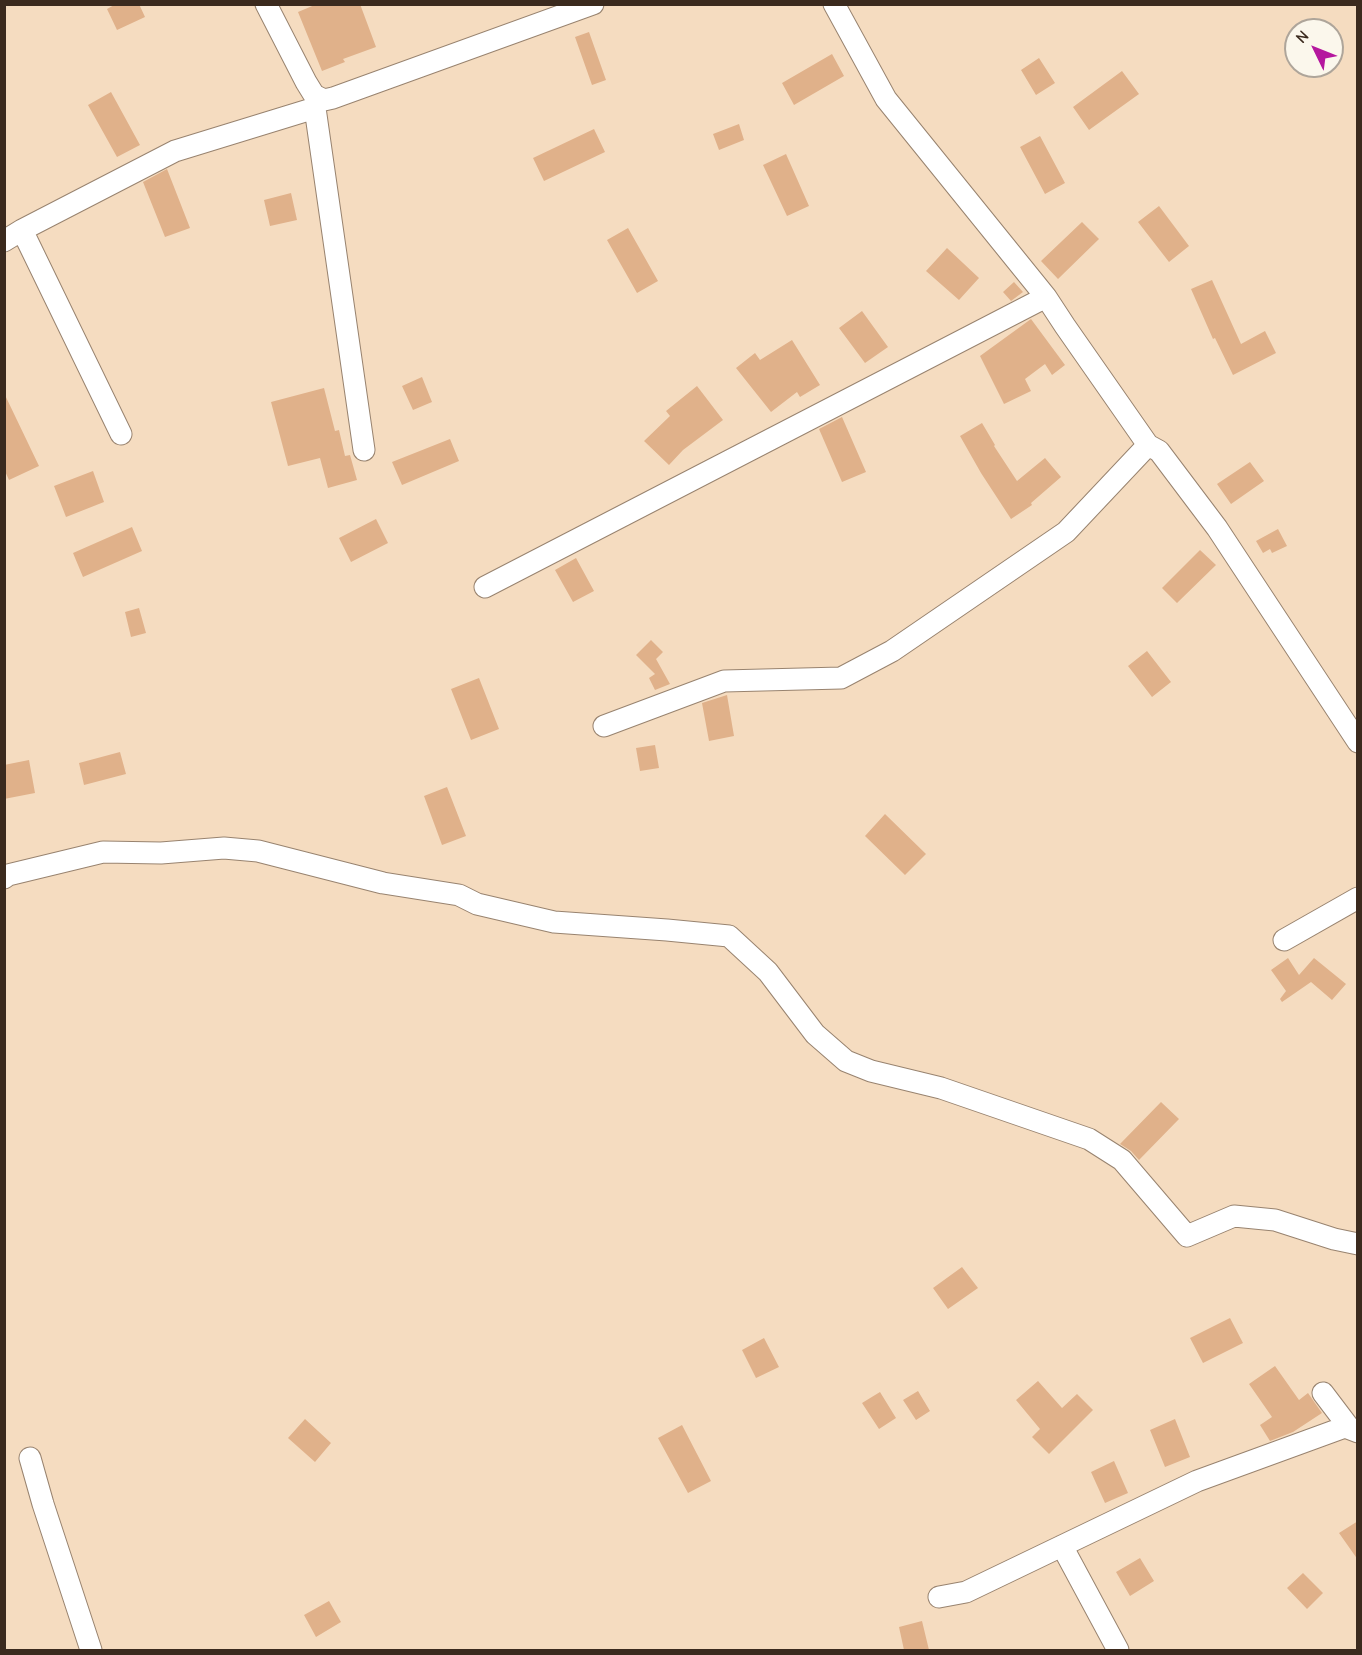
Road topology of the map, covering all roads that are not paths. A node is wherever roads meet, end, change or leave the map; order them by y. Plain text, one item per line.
1 (266, 4) edge
2 (593, 4) edge
3 (834, 4) edge
4 (13, 236) edge
5 (1046, 297) junction
6 (121, 434) dead end
7 (1148, 445) junction
8 (364, 450) dead end
9 (485, 587) dead end
10 (604, 726) dead end
11 (1358, 742) edge
12 (4, 878) edge
13 (1358, 898) edge
14 (1284, 940) dead end
15 (1358, 1244) edge
16 (1323, 1393) dead end
17 (1351, 1429) edge
18 (30, 1458) dead end
19 (1062, 1546) junction
20 (939, 1597) dead end
21 (92, 1650) edge
22 (1118, 1650) edge

1 - 2 street
3 - 5 street
4 - 6 street
4 - 8 street
5 - 7 street
5 - 9 street
7 - 10 street
7 - 11 street
12 - 15 street
13 - 14 street
16 - 17 street
17 - 19 street
18 - 21 street
19 - 20 street
19 - 22 street

